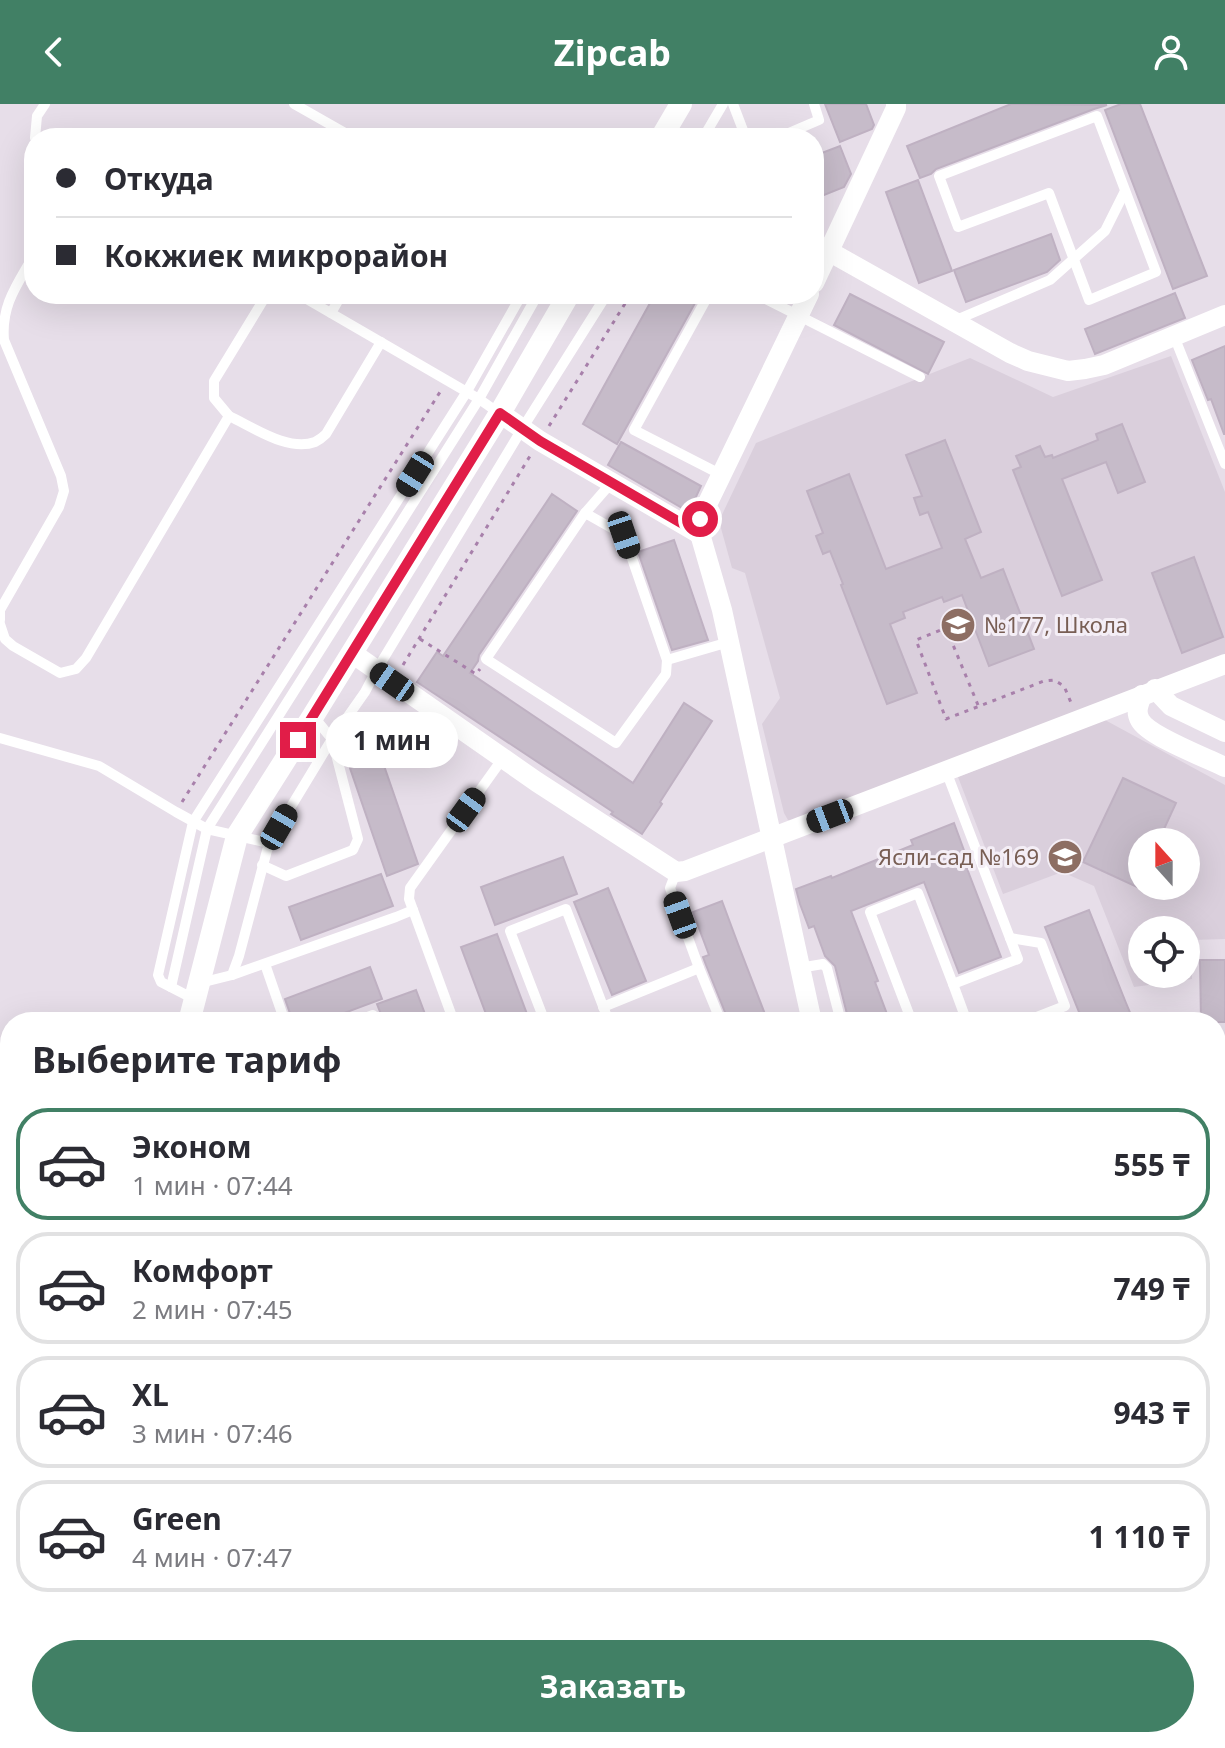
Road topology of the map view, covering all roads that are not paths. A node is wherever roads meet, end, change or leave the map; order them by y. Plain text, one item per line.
1 (45, 104) edge
2 (294, 104) edge
3 (681, 104) edge
4 (723, 104) edge
5 (733, 104) edge
6 (814, 104) edge
7 (896, 104) edge
8 (36, 128) edge
9 (336, 128) edge
10 (667, 128) edge
11 (709, 128) edge
12 (742, 128) edge
13 (800, 128) edge
14 (1125, 191) junction
15 (824, 244) edge
16 (824, 249) edge
17 (1074, 259) junction
18 (24, 273) edge
19 (261, 304) edge
20 (315, 304) edge
21 (336, 304) edge
22 (516, 304) edge
23 (532, 304) edge
24 (563, 304) edge
25 (601, 304) edge
26 (703, 304) edge
27 (776, 304) edge
28 (804, 304) edge
29 (331, 313) junction
30 (798, 315) junction
31 (1225, 315) edge
32 (954, 321) junction
33 (1174, 336) junction
34 (381, 342) junction
35 (920, 377) dead end
36 (466, 393) junction
37 (479, 399) junction
38 (500, 413) junction
39 (229, 416) junction
40 (522, 429) junction
41 (1225, 464) edge
42 (722, 475) junction
43 (612, 482) junction
44 (585, 513) junction
45 (700, 534) junction
46 (0, 622) edge
47 (729, 642) junction
48 (352, 653) junction
49 (667, 660) junction
50 (1225, 664) edge
51 (384, 676) junction
52 (1148, 692) junction
53 (313, 716) junction
54 (1225, 732) edge
55 (0, 738) edge
56 (332, 739) junction
57 (503, 758) junction
58 (1225, 767) edge
59 (946, 771) junction
60 (193, 822) junction
61 (207, 829) junction
62 (237, 836) junction
63 (771, 839) junction
64 (269, 843) junction
65 (262, 865) junction
66 (676, 872) junction
67 (413, 910) junction
68 (1010, 938) junction
69 (265, 964) junction
70 (699, 968) junction
71 (799, 968) junction
72 (232, 975) junction
73 (953, 984) junction
74 (171, 987) junction
75 (196, 991) junction
76 (603, 1007) junction
77 (191, 1012) edge
78 (282, 1012) edge
79 (450, 1012) edge
80 (541, 1012) edge
81 (605, 1012) edge
82 (717, 1012) edge
83 (810, 1012) edge
84 (838, 1012) edge
85 (908, 1012) edge
86 (963, 1012) edge
87 (1050, 1012) edge

1 - 8 lane
2 - 9 lane
3 - 10 street
4 - 11 lane
5 - 12 lane
6 - 13 lane
7 - 15 street
14 - 17 lane
14 - 17 lane
14 - 17 lane
16 - 32 street
17 - 32 lane
18 - 46 lane
19 - 39 lane
20 - 29 lane
21 - 29 lane
22 - 36 lane
23 - 37 lane
24 - 38 street
25 - 40 lane
26 - 42 lane
27 - 30 lane
28 - 30 street
29 - 34 lane
30 - 35 lane
30 - 42 street
31 - 33 street
32 - 33 street
33 - 41 lane
34 - 36 lane
34 - 39 lane
36 - 37 lane
36 - 60 lane
37 - 38 lane
37 - 61 lane
38 - 40 street
38 - 48 street
39 - 46 lane
40 - 43 street
40 - 51 lane
42 - 45 street
43 - 44 lane
43 - 45 street
44 - 49 lane
44 - 49 lane
45 - 47 street
47 - 49 lane
47 - 63 street
48 - 51 street
48 - 53 street
50 - 52 street
51 - 56 lane
51 - 57 street
52 - 54 street
52 - 58 street
52 - 59 street
53 - 56 lane
53 - 62 street
55 - 60 lane
56 - 64 lane
56 - 65 lane
57 - 66 street
57 - 67 lane
59 - 63 street
59 - 68 lane
60 - 61 lane
60 - 74 lane
61 - 62 lane
61 - 74 lane
62 - 64 lane
62 - 75 street
63 - 66 street
63 - 71 street
64 - 65 lane
65 - 72 lane
66 - 70 lane
67 - 69 lane
67 - 79 lane
68 - 73 lane
68 - 87 lane
69 - 72 lane
69 - 78 lane
70 - 76 lane
70 - 82 lane
71 - 83 street
71 - 84 lane
72 - 75 lane
73 - 85 lane
73 - 86 lane
74 - 75 lane
75 - 77 street
76 - 80 lane
76 - 81 lane

